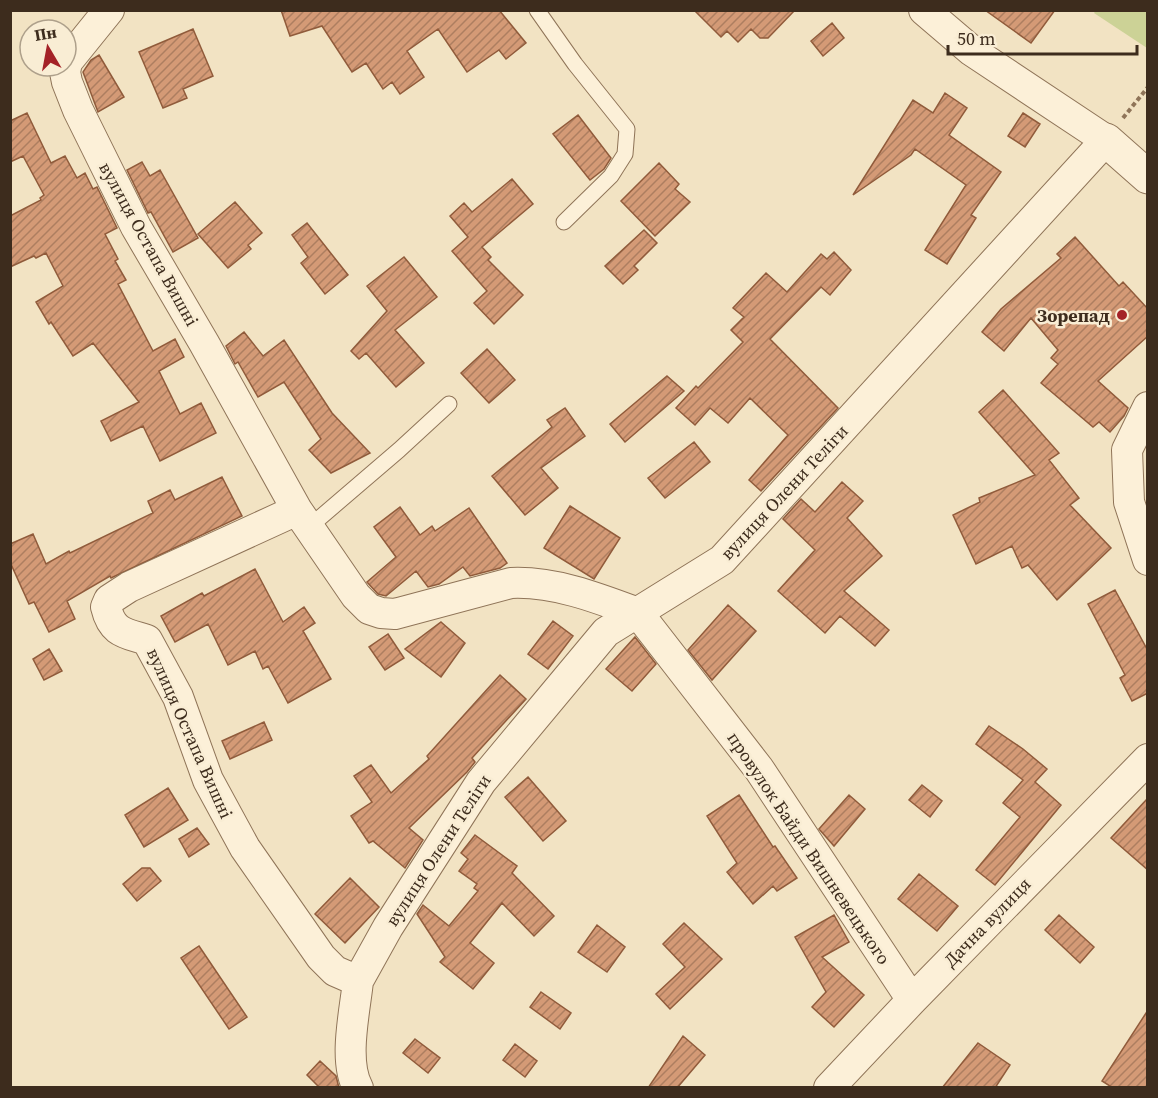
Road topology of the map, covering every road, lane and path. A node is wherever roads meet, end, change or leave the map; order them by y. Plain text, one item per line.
1 (109, 10) edge
2 (537, 10) edge
3 (924, 10) edge
4 (1148, 87) edge
5 (1106, 140) junction
6 (1148, 177) edge
7 (564, 222) dead end
8 (449, 404) dead end
9 (1148, 407) edge
10 (303, 519) junction
11 (1148, 560) edge
12 (638, 613) junction
13 (1148, 759) edge
14 (357, 981) junction
15 (912, 1000) junction
16 (358, 1088) edge
17 (829, 1088) edge

1 - 10 street, вулиця Остапа Вишні
2 - 7 lane
3 - 5 street
4 - 5 path
5 - 6 street
5 - 12 street, вулиця Олени Теліги
8 - 10 lane
9 - 11 street
10 - 12 street, вулиця Остапа Вишні
10 - 14 street, вулиця Остапа Вишні
12 - 14 street, вулиця Олени Теліги
12 - 15 street, провулок Байди Вишневецького
13 - 15 street, Дачна вулиця
14 - 16 street
15 - 17 street, Дачна вулиця

